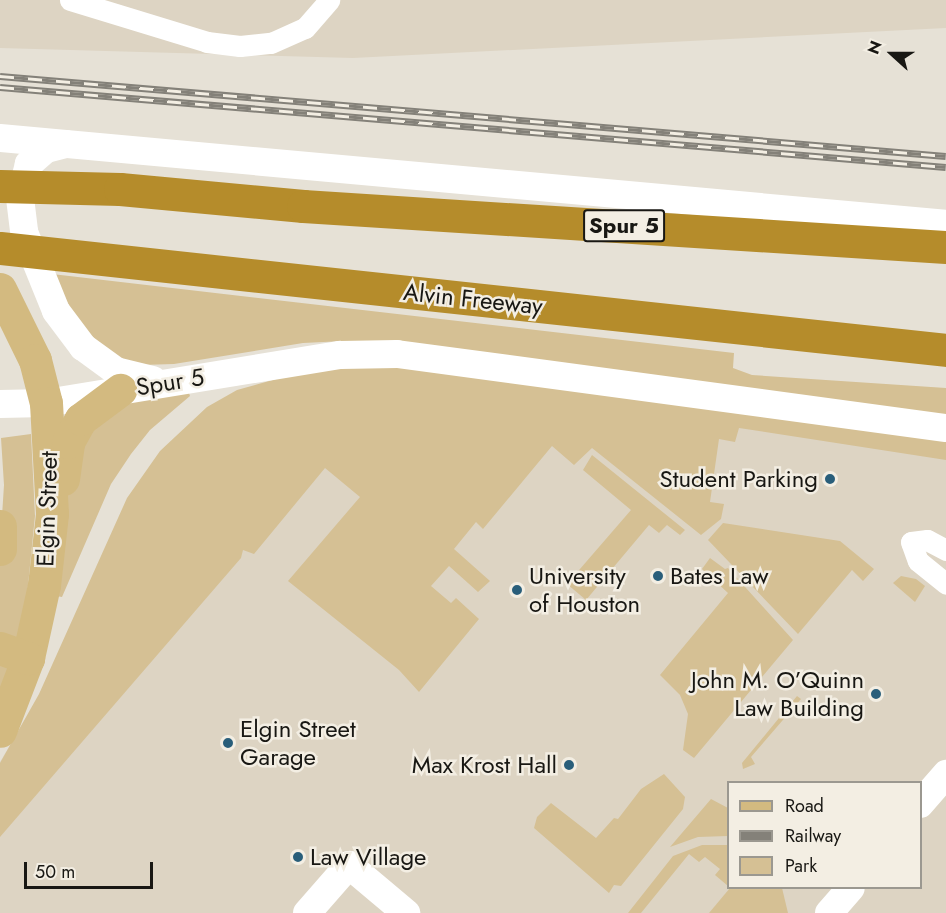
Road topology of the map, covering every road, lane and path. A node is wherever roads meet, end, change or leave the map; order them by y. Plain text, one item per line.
1 (70, 0) edge
2 (329, 0) edge
3 (0, 138) edge
4 (66, 144) junction
5 (0, 171) edge
6 (0, 186) edge
7 (120, 189) junction
8 (946, 224) edge
9 (946, 247) edge
10 (0, 248) edge
11 (0, 289) edge
12 (946, 350) edge
13 (165, 382) junction
14 (120, 390) junction
15 (46, 403) junction
16 (0, 404) edge
17 (946, 428) edge
18 (0, 526) edge
19 (0, 549) edge
20 (946, 550) edge
21 (946, 584) edge
22 (42, 595) junction
23 (14, 653) edge
24 (0, 731) edge
25 (946, 774) edge
26 (922, 803) edge
27 (850, 889) edge
28 (307, 913) edge
29 (406, 913) edge
30 (829, 913) edge

1 - 2 street
3 - 4 main road, Spur 5
4 - 8 main road, Spur 5
4 - 13 main road
5 - 7 highway
6 - 7 highway
7 - 9 highway, Spur 5
10 - 12 highway, Alvin Freeway
11 - 15 main road, Elgin Street
13 - 14 main road, Spur 5
13 - 17 main road, Spur 5
14 - 15 main road, Spur 5
14 - 22 main road
15 - 16 main road, Spur 5
15 - 22 main road, Elgin Street
18 - 19 main road
20 - 21 street
22 - 23 main road, Elgin Street
23 - 24 main road, Elgin Street
25 - 26 main road
27 - 30 main road
28 - 29 main road

